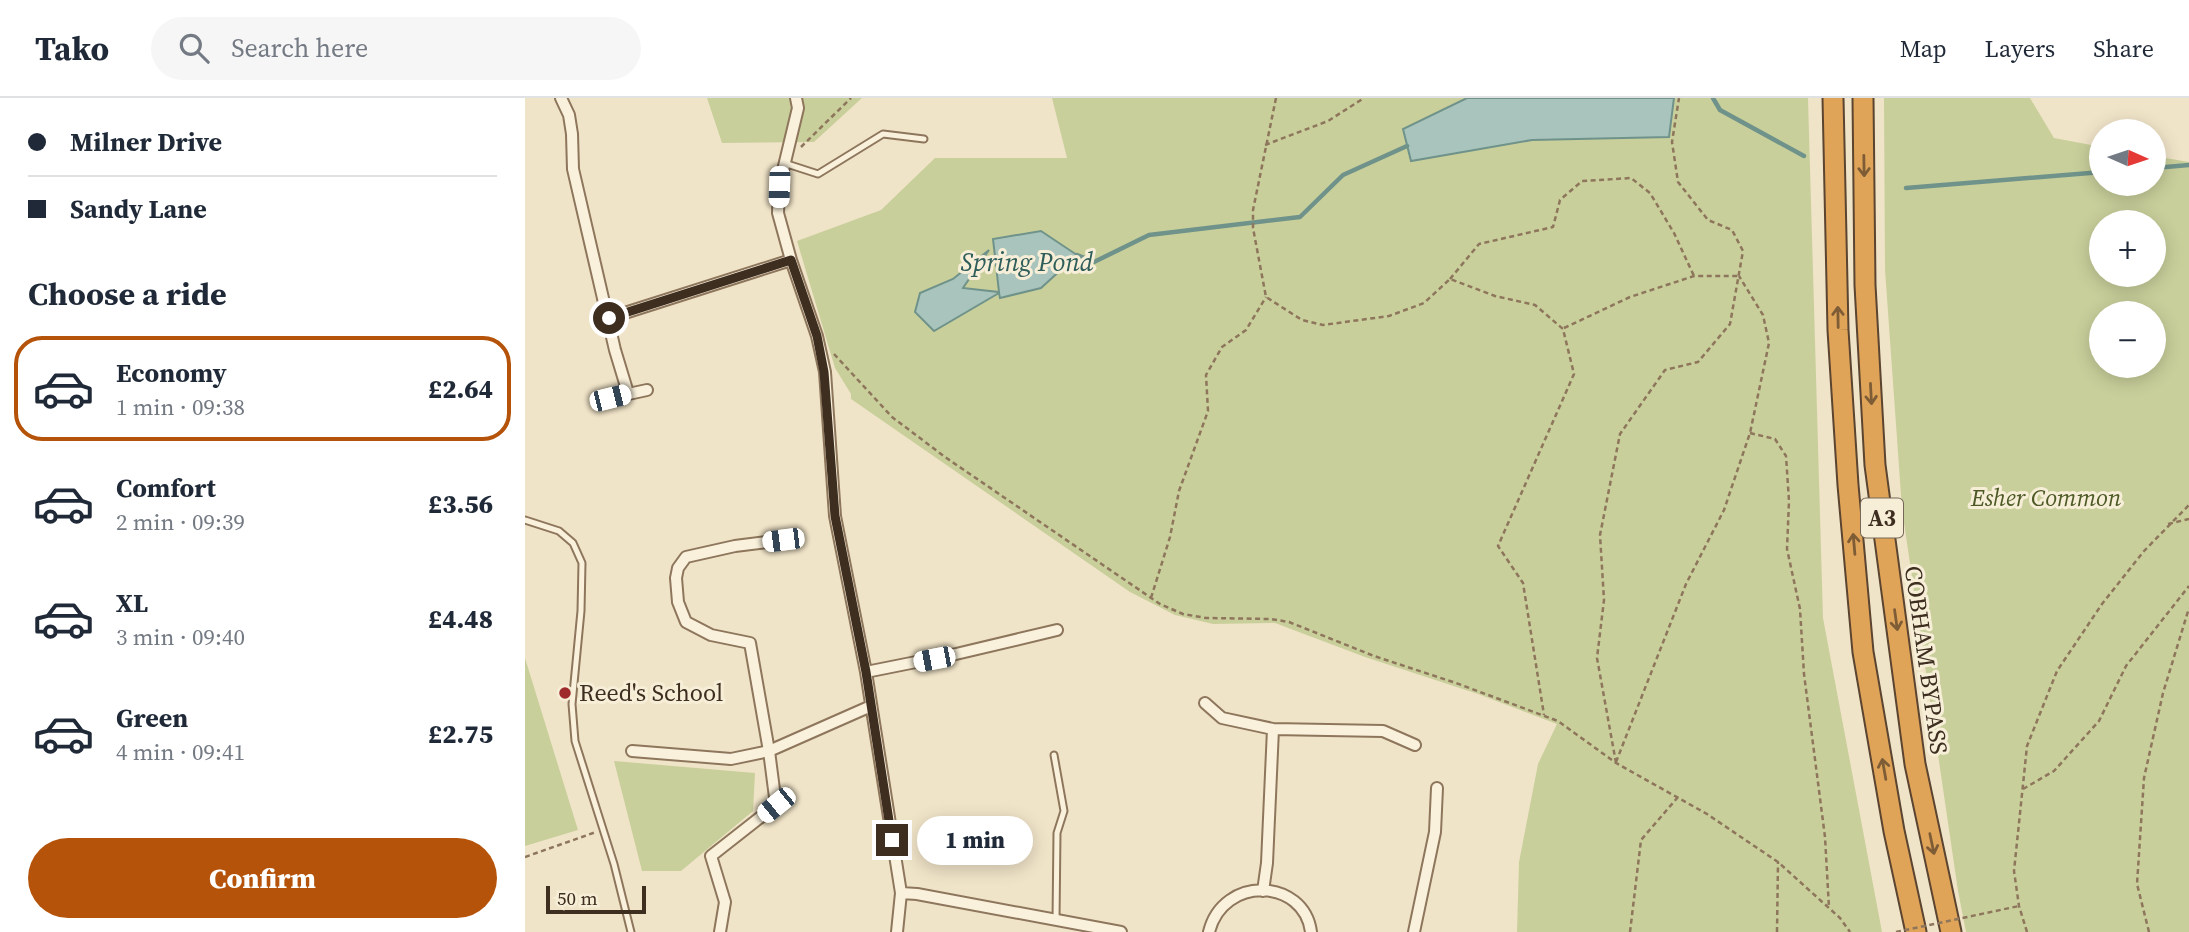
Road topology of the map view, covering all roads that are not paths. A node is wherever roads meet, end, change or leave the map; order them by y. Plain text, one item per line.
1 (561, 98) edge
2 (796, 98) edge
3 (1833, 98) edge
4 (1863, 98) edge
5 (924, 139) dead end
6 (784, 163) junction
7 (791, 260) junction
8 (609, 318) junction
9 (647, 390) dead end
10 (628, 393) junction
11 (610, 398) dead end
12 (525, 520) edge
13 (783, 540) dead end
14 (1058, 630) dead end
15 (866, 672) junction
16 (1205, 703) dead end
17 (871, 706) junction
18 (1273, 729) junction
19 (1415, 745) dead end
20 (632, 751) dead end
21 (769, 751) junction
22 (1054, 755) dead end
23 (1437, 788) dead end
24 (1263, 891) junction
25 (901, 893) junction
26 (1056, 920) junction
27 (631, 932) edge
28 (720, 932) edge
29 (897, 932) edge
30 (1121, 932) edge
31 (1209, 932) edge
32 (1311, 932) edge
33 (1414, 932) edge
34 (1916, 932) edge
35 (1951, 932) edge

1 - 8 street
2 - 6 street
34 -> 3 highway, A3
4 -> 35 highway, COBHAM BYPASS / A3
5 - 6 lane
6 - 7 street
7 - 8 street
7 - 15 street
8 - 10 street
9 - 10 street
10 - 11 street
12 - 27 lane
13 - 21 street
14 - 15 street
15 - 17 street
16 - 18 street
17 - 21 street
17 - 25 street
18 - 19 street
18 - 24 street
20 - 21 street
21 - 28 street
22 - 26 lane
23 - 33 street
24 - 31 street
24 - 32 street
25 - 26 street
25 - 29 street
26 - 30 street

